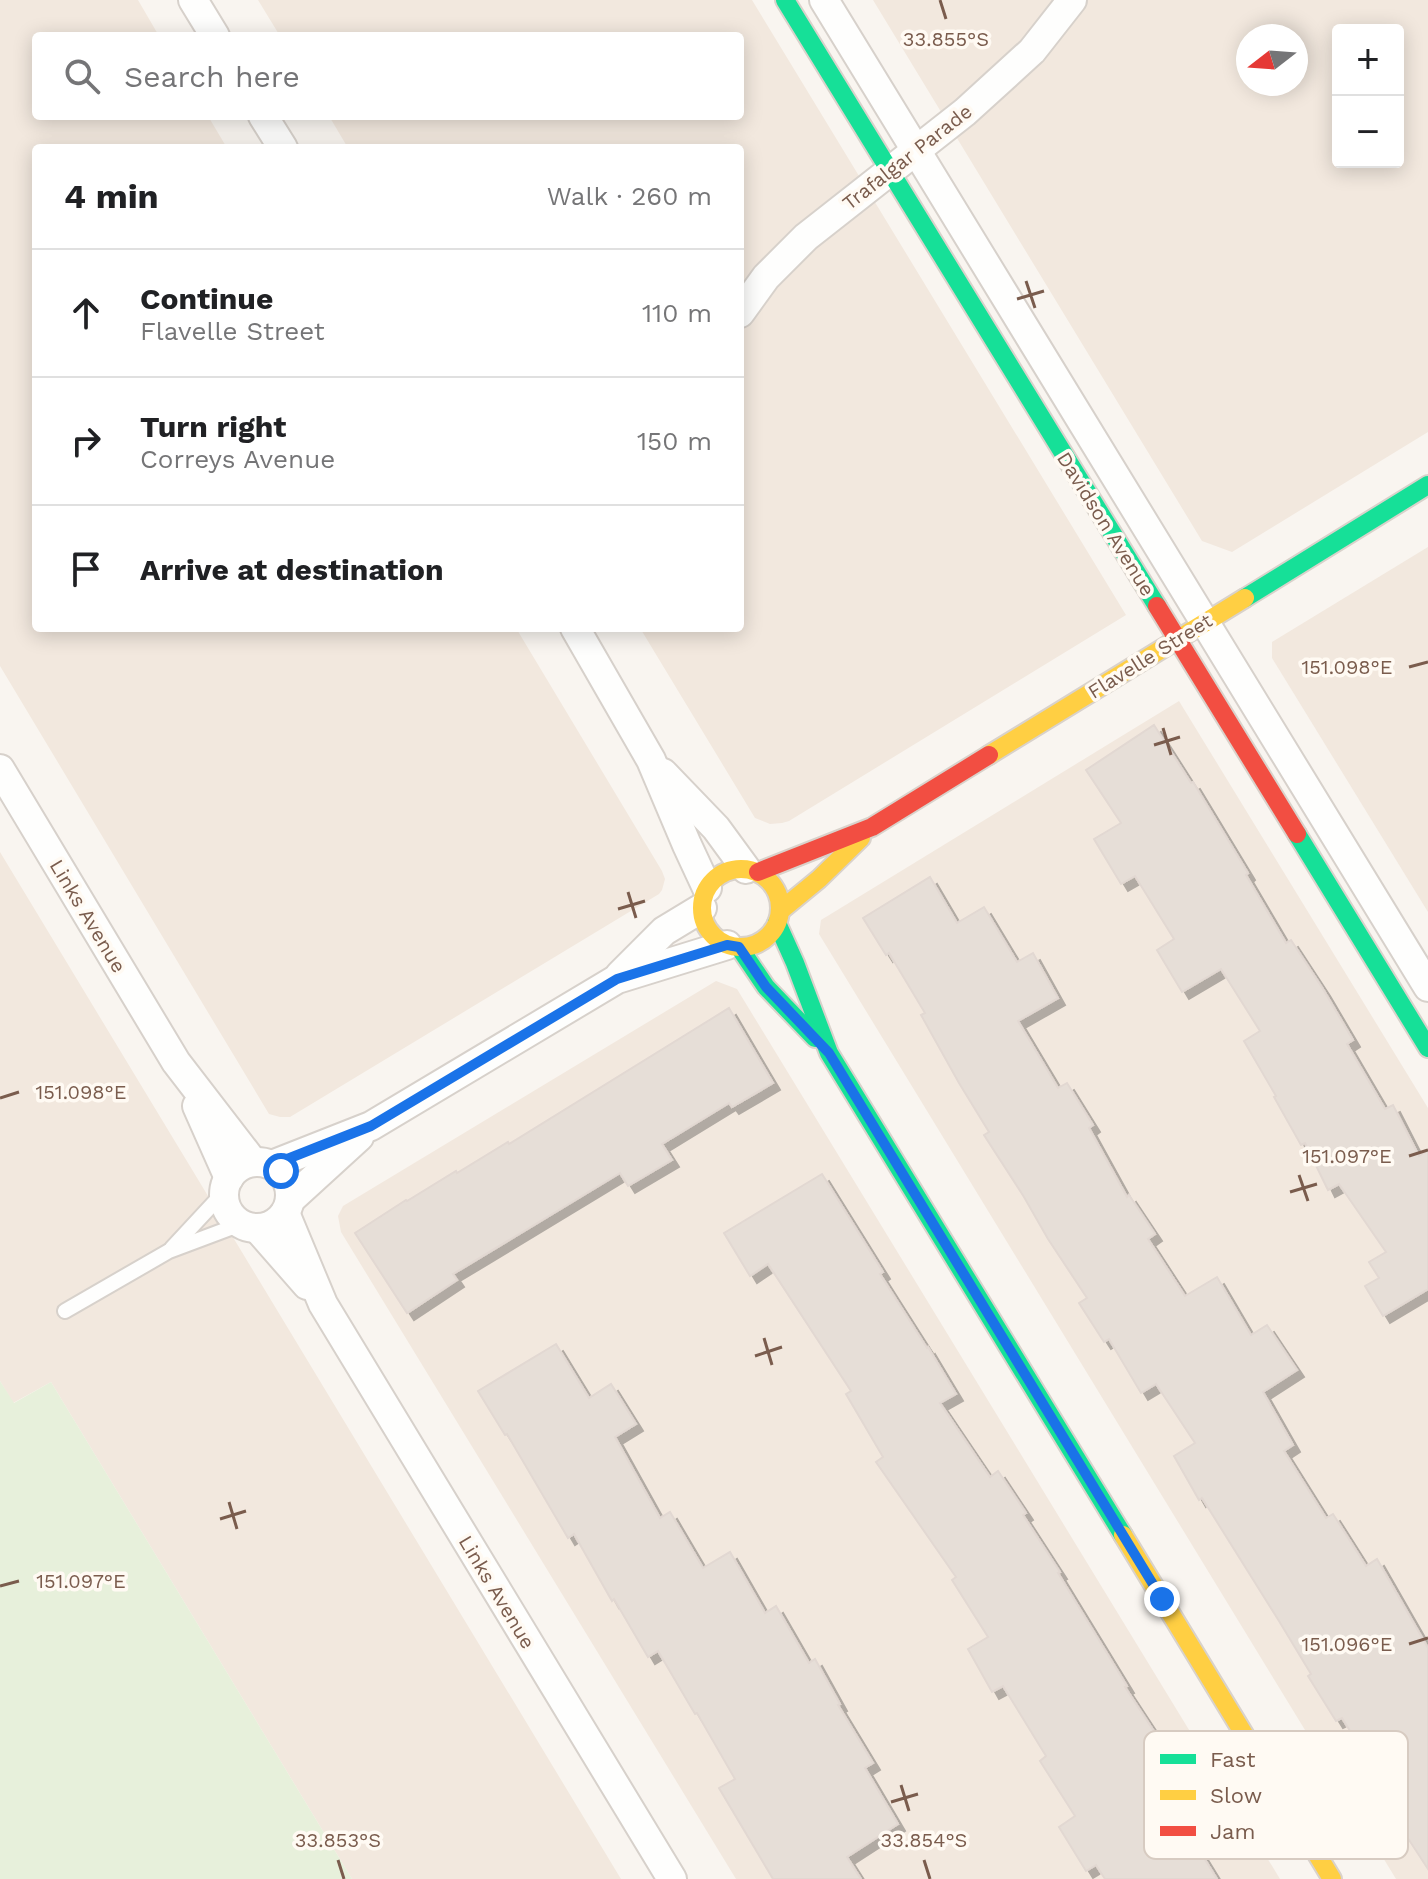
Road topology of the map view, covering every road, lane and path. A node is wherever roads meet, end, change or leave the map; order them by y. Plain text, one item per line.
1 (193, 0) edge
2 (785, 0) edge
3 (824, 0) edge
4 (1072, 0) edge
5 (213, 32) edge
6 (266, 120) edge
7 (280, 144) edge
8 (916, 151) junction
9 (889, 171) junction
10 (744, 307) edge
11 (1428, 485) edge
12 (1206, 622) junction
13 (577, 632) edge
14 (1177, 640) junction
15 (651, 760) junction
16 (0, 769) edge
17 (872, 827) junction
18 (752, 870) junction
19 (704, 898) junction
20 (779, 917) junction
21 (733, 946) junction
22 (617, 979) junction
23 (1428, 987) edge
24 (1428, 1048) edge
25 (829, 1053) junction
26 (176, 1062) junction
27 (371, 1126) junction
28 (262, 1163) junction
29 (227, 1185) junction
30 (288, 1206) junction
31 (249, 1226) junction
32 (169, 1251) junction
33 (323, 1304) junction
34 (65, 1311) dead end
35 (1242, 1731) edge
36 (1320, 1859) edge
37 (672, 1879) edge
38 (1332, 1879) edge

1 - 5 street
2 - 9 street, Davidson Avenue
3 - 8 street, Davidson Avenue
4 - 8 street, Trafalgar Parade
6 - 7 street
8 - 9 street, Trafalgar Parade
8 - 12 street, Davidson Avenue
9 - 10 street, Trafalgar Parade
9 - 14 street, Davidson Avenue
11 - 12 street, Flavelle Street
12 - 14 street, Flavelle Street
12 - 23 street, Davidson Avenue
13 - 15 street
14 - 17 street, Flavelle Street
14 - 24 street, Davidson Avenue
15 - 18 street
15 - 19 street
16 - 26 street, Links Avenue
17 - 18 street, Flavelle Street
17 - 20 street, Flavelle Street
18 - 19 street
18 - 20 street
19 - 21 street
19 - 22 street
20 - 21 street
20 - 25 street
21 - 22 street
21 - 25 street
22 - 27 street
25 - 35 street
26 - 28 street, Links Avenue
26 - 29 street, Links Avenue
27 - 28 street
27 - 30 street
28 - 29 street
28 - 30 street
29 - 31 street
29 - 32 lane
30 - 31 street
30 - 33 street, Links Avenue
31 - 32 lane
31 - 33 street, Links Avenue
32 - 34 lane
33 - 37 street, Links Avenue
36 - 38 street

